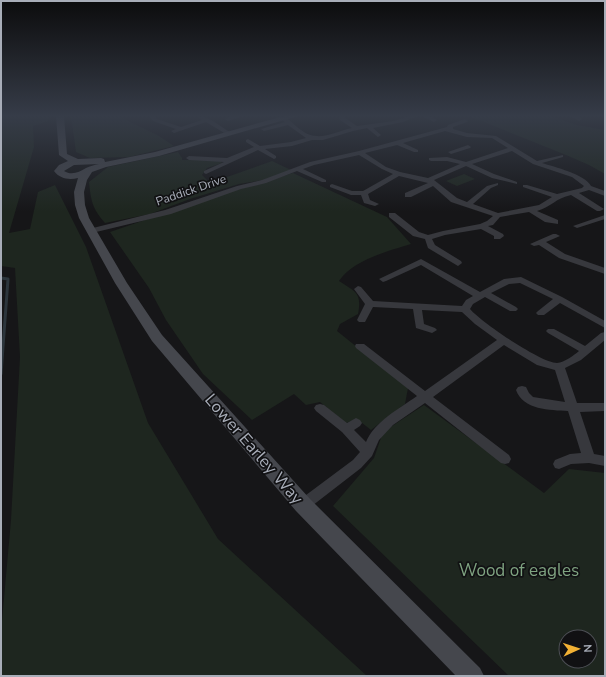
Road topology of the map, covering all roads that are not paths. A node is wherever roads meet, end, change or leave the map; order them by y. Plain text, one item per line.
1 (62, 148) joint
2 (178, 148) edge
3 (240, 148) dead end
4 (257, 148) junction
5 (261, 148) edge
6 (380, 148) edge
7 (401, 148) edge
8 (466, 148) edge
9 (511, 148) joint
10 (248, 151) junction
11 (416, 151) dead end
12 (360, 153) junction
13 (274, 157) dead end
14 (562, 157) dead end
15 (189, 158) dead end
16 (432, 159) dead end
17 (478, 159) junction
18 (228, 160) junction
19 (466, 164) junction
20 (538, 164) junction
21 (84, 167) junction
22 (297, 169) junction
23 (206, 172) dead end
24 (62, 173) junction
25 (398, 174) junction
26 (324, 181) dead end
27 (432, 182) junction
28 (515, 183) dead end
29 (496, 184) dead end
30 (332, 186) dead end
31 (525, 186) dead end
32 (588, 187) junction
33 (441, 190) junction
34 (79, 192) junction
35 (364, 193) junction
36 (573, 193) junction
37 (605, 194) edge
38 (408, 195) dead end
39 (557, 196) junction
40 (419, 198) dead end
41 (375, 204) dead end
42 (468, 205) junction
43 (600, 209) dead end
44 (530, 210) junction
45 (392, 215) dead end
46 (498, 215) junction
47 (605, 217) edge
48 (597, 220) junction
49 (555, 222) dead end
50 (605, 225) edge
51 (482, 226) junction
52 (577, 226) dead end
53 (92, 231) junction
54 (500, 236) dead end
55 (556, 236) dead end
56 (428, 238) junction
57 (458, 263) dead end
58 (605, 271) edge
59 (383, 279) dead end
60 (358, 289) dead end
61 (481, 295) junction
62 (559, 299) junction
63 (370, 304) junction
64 (417, 307) junction
65 (465, 309) junction
66 (513, 309) dead end
67 (541, 313) dead end
68 (362, 320) dead end
69 (605, 325) edge
70 (432, 330) dead end
71 (552, 331) dead end
72 (605, 335) edge
73 (504, 340) junction
74 (360, 346) dead end
75 (585, 350) junction
76 (559, 367) junction
77 (522, 390) dead end
78 (426, 397) junction
79 (572, 407) junction
80 (605, 407) edge
81 (320, 408) dead end
82 (368, 452) junction
83 (589, 458) junction
84 (505, 460) dead end
85 (605, 461) edge
86 (559, 464) dead end
87 (303, 504) junction
88 (472, 676) edge

1 - 21 main road
1 - 24 main road
2 - 21 main road
3 - 10 street
4 - 5 street
4 - 10 street
4 - 13 street
6 - 12 street, Paddick Drive
7 - 11 street
8 - 17 street
9 - 17 street
9 - 20 street
10 - 18 street
12 - 22 street, Paddick Drive
12 - 25 street
14 - 20 street
15 - 18 street
16 - 19 street
17 - 19 street
18 - 23 street
19 - 27 street
19 - 28 street
20 - 32 street
21 - 24 main road
21 - 34 main road, Lower Earley Way
22 - 26 street
22 - 53 street, Paddick Drive
24 - 34 main road
25 - 27 street
25 - 35 street
27 - 33 street
27 - 38 street
29 - 42 street
30 - 35 street
31 - 39 street
32 - 36 street
32 - 37 street
33 - 40 street
33 - 42 street
34 - 53 main road, Lower Earley Way
35 - 41 street
36 - 39 street
36 - 43 street
39 - 44 street
42 - 46 street
44 - 46 street
44 - 49 street
45 - 56 street
46 - 51 street
47 - 48 street
48 - 50 street
48 - 52 street
51 - 54 street
51 - 56 street
53 - 87 main road, Lower Earley Way
55 - 58 street
56 - 57 street
59 - 61 street
60 - 63 street
61 - 62 street
61 - 65 street
61 - 66 street
62 - 67 street
62 - 69 street
63 - 64 street
63 - 68 street
64 - 65 street
64 - 70 street
65 - 73 street
71 - 75 street
72 - 75 street
73 - 76 street
73 - 78 street
74 - 78 street
75 - 76 street
76 - 79 street
77 - 79 street
78 - 82 street
78 - 84 street
79 - 80 street
79 - 83 street
81 - 82 street
82 - 87 street
83 - 85 street
83 - 86 street
87 - 88 main road, Lower Earley Way

